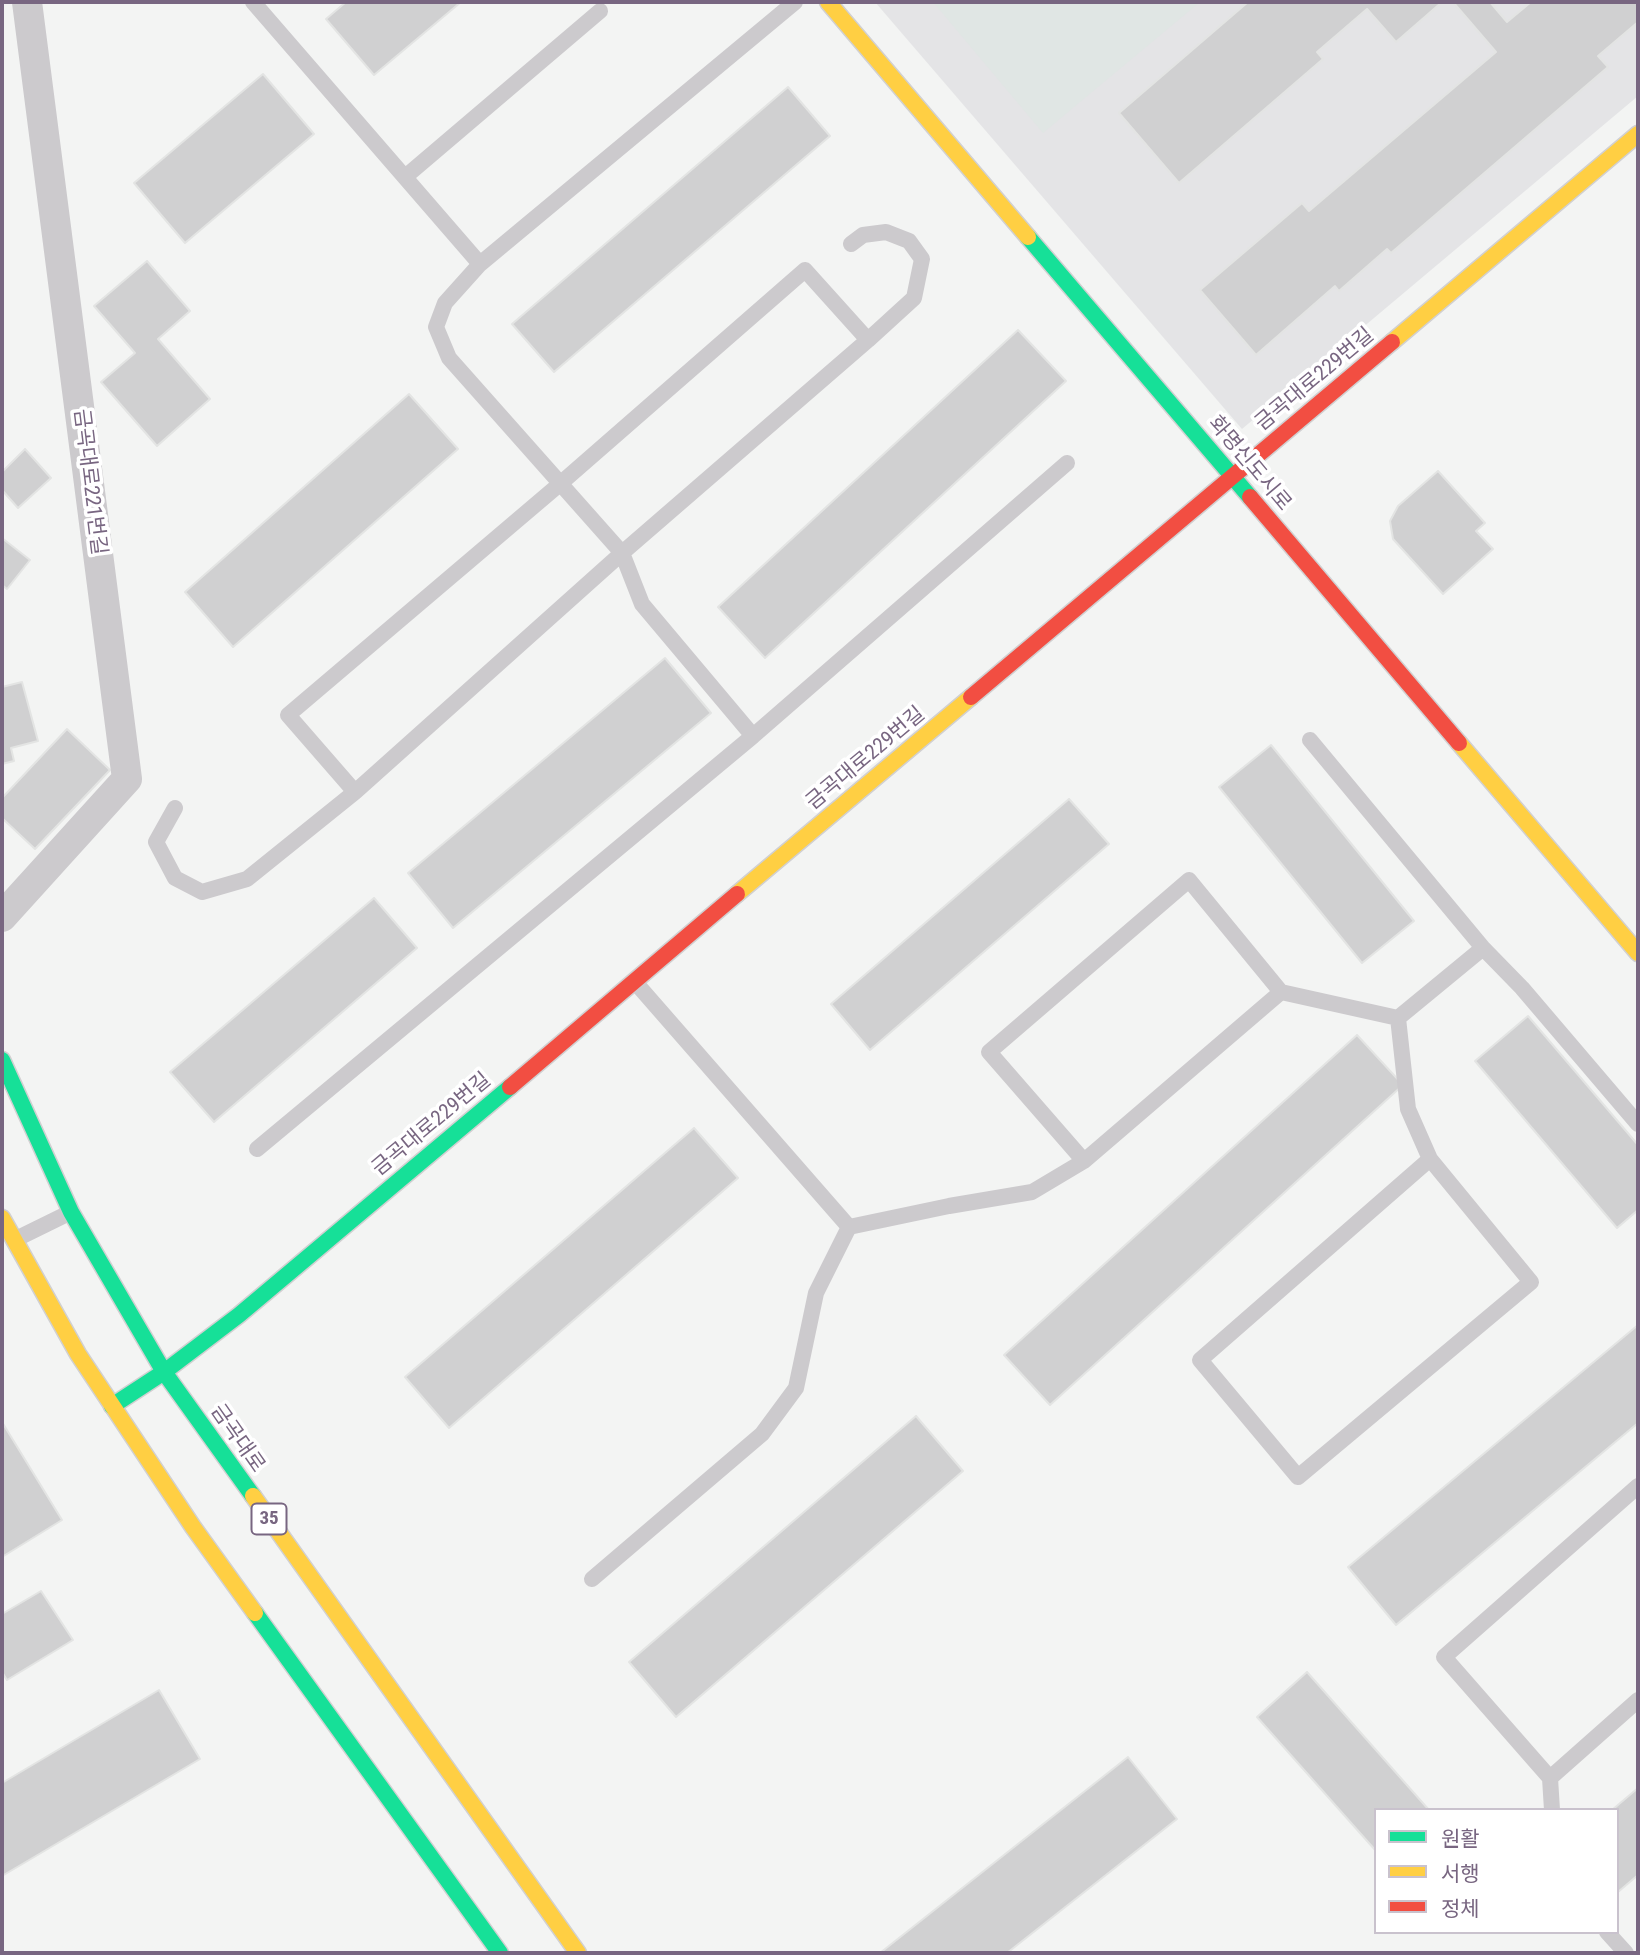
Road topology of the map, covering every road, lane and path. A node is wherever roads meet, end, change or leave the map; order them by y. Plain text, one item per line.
1 (27, 2) edge
2 (253, 2) edge
3 (795, 2) edge
4 (828, 2) edge
5 (600, 11) dead end
6 (1638, 134) edge
7 (405, 177) junction
8 (851, 244) dead end
9 (480, 264) junction
10 (868, 340) junction
11 (1066, 463) dead end
12 (1233, 477) junction
13 (561, 483) junction
14 (622, 553) junction
15 (753, 736) junction
16 (1310, 740) dead end
17 (355, 792) junction
18 (175, 808) dead end
19 (2, 916) edge
20 (1483, 948) junction
21 (1638, 953) edge
22 (635, 982) junction
23 (1280, 992) junction
24 (1398, 1018) junction
25 (2, 1060) edge
26 (1638, 1124) edge
27 (257, 1149) dead end
28 (1430, 1159) junction
29 (1084, 1161) junction
30 (71, 1212) junction
31 (2, 1218) edge
32 (849, 1227) junction
33 (8, 1244) edge
34 (164, 1372) junction
35 (112, 1406) junction
36 (1638, 1486) edge
37 (592, 1579) dead end
38 (1638, 1700) edge
39 (1550, 1778) junction
40 (1552, 1808) edge
41 (1609, 1934) edge
42 (500, 1953) edge
43 (578, 1953) edge
44 (1626, 1953) edge

1 - 19 street, 금곡대로221번길
2 - 7 lane
3 - 9 lane
4 - 12 main road, 화명신도시로
5 - 7 lane
6 - 12 main road, 금곡대로229번길
7 - 9 lane
8 - 10 lane
9 - 13 lane
10 - 13 lane
10 - 14 lane
11 - 15 lane
12 - 21 main road, 화명신도시로
12 - 22 main road, 금곡대로229번길
13 - 14 lane
13 - 17 lane
14 - 15 lane
14 - 17 lane
15 - 27 lane
16 - 20 lane
17 - 18 lane
20 - 24 lane
20 - 26 lane
22 - 32 lane
22 - 34 main road, 금곡대로229번길
23 - 24 lane
23 - 29 lane
23 - 29 lane
24 - 28 lane
25 - 30 main road, 금곡대로 / 35
28 - 28 lane
29 - 32 lane
30 - 33 lane
30 - 34 main road, 금곡대로 / 35
31 - 33 main road
32 - 37 lane
33 - 35 main road
34 - 35 main road, 금곡대로229번길
34 - 43 main road, 금곡대로 / 35
35 - 42 main road
36 - 39 lane
38 - 39 lane
39 - 40 lane
41 - 44 lane

